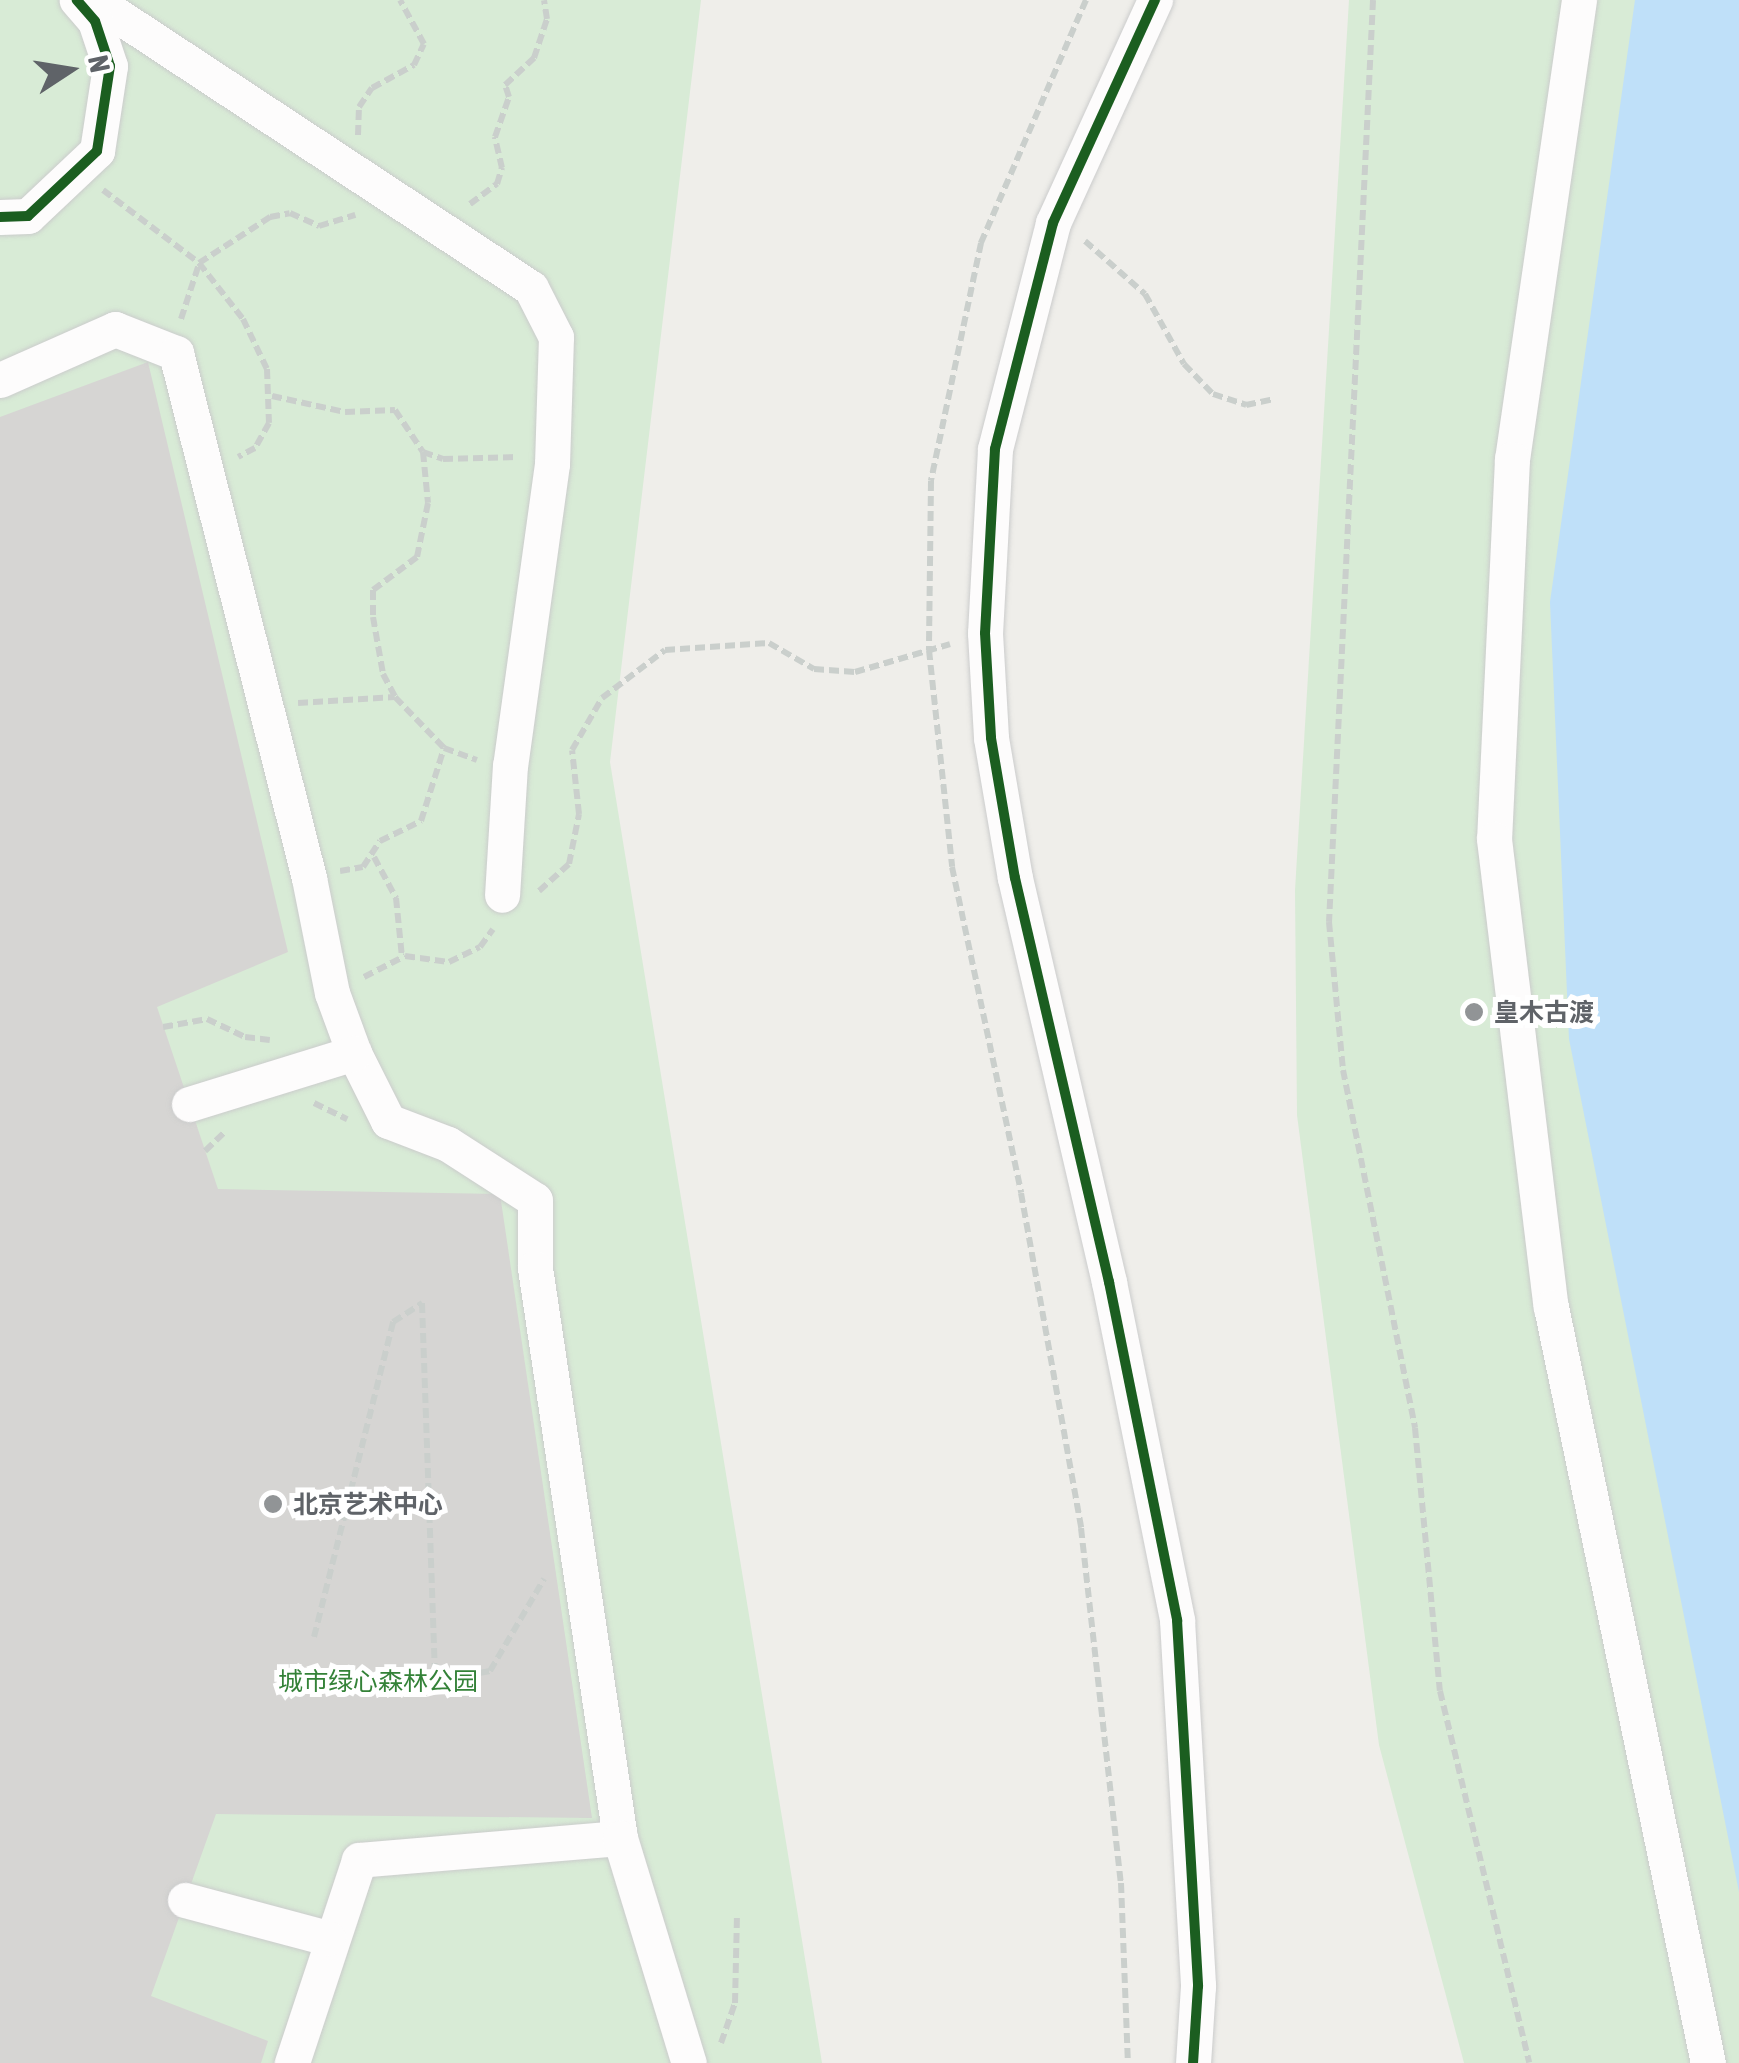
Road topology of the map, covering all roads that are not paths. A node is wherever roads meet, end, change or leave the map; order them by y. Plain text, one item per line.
1 (78, 0) edge
2 (94, 0) edge
3 (1155, 0) edge
4 (1579, 0) edge
5 (0, 218) edge
6 (0, 380) edge
7 (502, 895) road end
8 (354, 1053) junction
9 (189, 1104) dead end
10 (620, 1838) junction
11 (186, 1900) dead end
12 (328, 1938) junction
13 (703, 2056) edge
14 (292, 2063) edge
15 (1194, 2063) edge
16 (1708, 2063) edge

1 - 5 street
2 - 7 street
3 - 15 street
4 - 16 street
6 - 8 street
8 - 9 street
8 - 10 street
10 - 12 street
10 - 13 street
11 - 12 street
12 - 14 street

